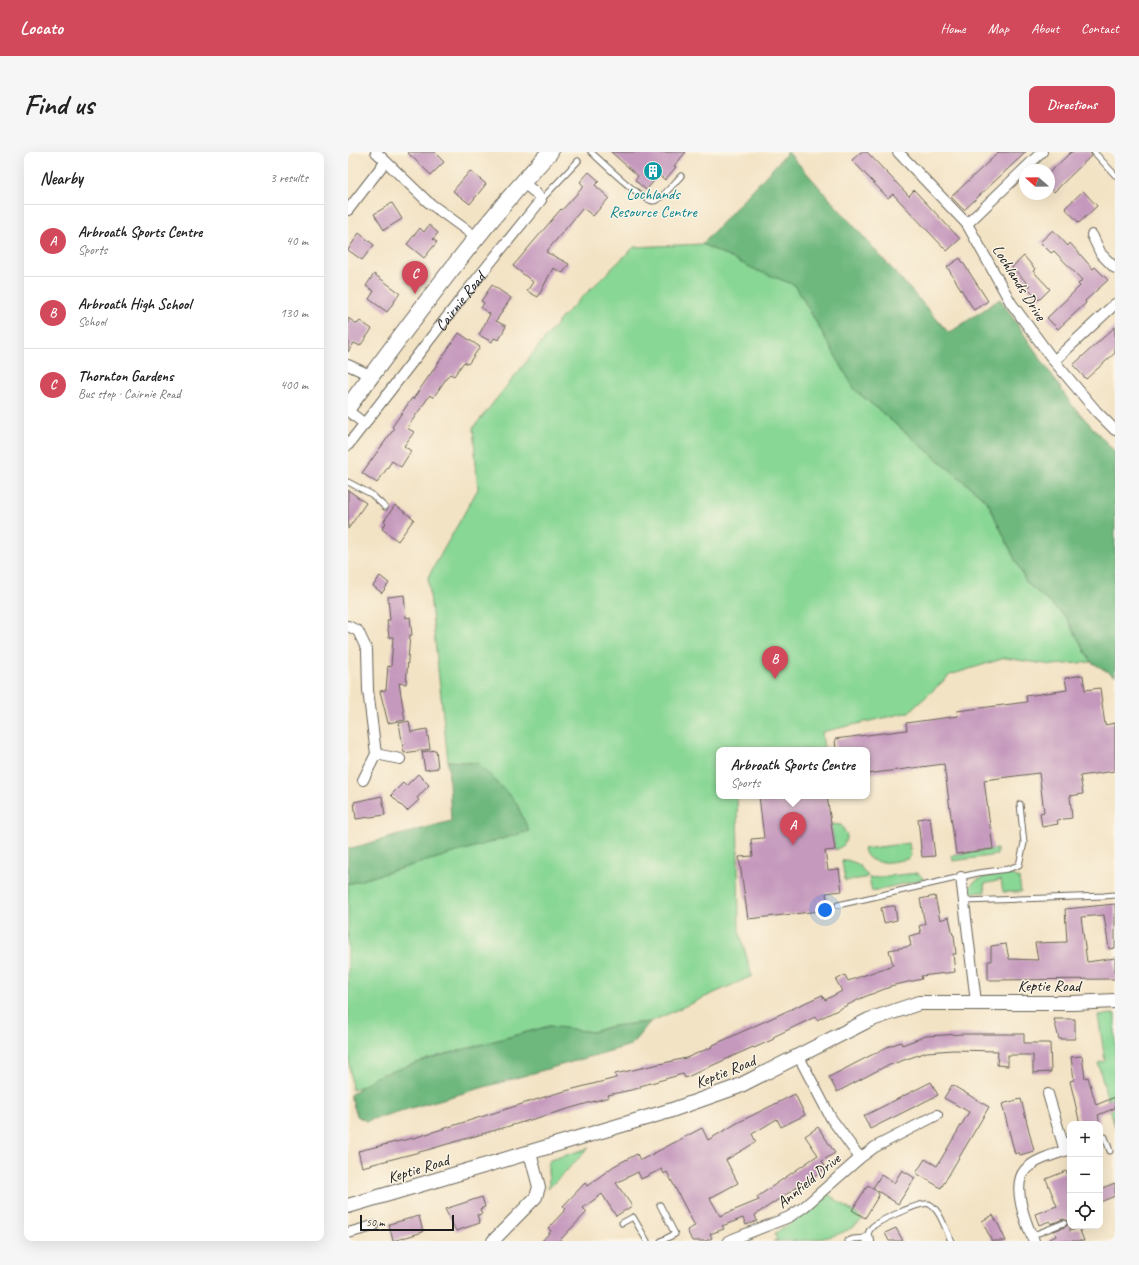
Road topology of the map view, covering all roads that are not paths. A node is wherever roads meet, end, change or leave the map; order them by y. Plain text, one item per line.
1 (376, 152) edge
2 (550, 152) edge
3 (591, 152) edge
4 (898, 152) edge
5 (1042, 152) edge
6 (1094, 152) edge
7 (578, 161) dead end
8 (385, 162) junction
9 (1115, 175) edge
10 (681, 176) dead end
11 (522, 182) junction
12 (541, 200) junction
13 (348, 210) edge
14 (967, 224) junction
15 (1092, 235) dead end
16 (476, 237) junction
17 (1115, 268) edge
18 (1115, 304) edge
19 (1054, 361) junction
20 (348, 365) edge
21 (372, 376) junction
22 (348, 407) edge
23 (348, 411) edge
24 (365, 424) junction
25 (1115, 430) edge
26 (348, 445) edge
27 (348, 482) edge
28 (385, 507) dead end
29 (348, 626) edge
30 (376, 754) junction
31 (400, 759) dead end
32 (363, 780) dead end
33 (1020, 804) dead end
34 (961, 877) junction
35 (1115, 895) edge
36 (963, 901) junction
37 (838, 905) dead end
38 (1115, 1001) edge
39 (976, 1002) junction
40 (799, 1057) junction
41 (1048, 1094) dead end
42 (937, 1115) dead end
43 (1103, 1137) edge
44 (1067, 1147) edge
45 (1067, 1150) edge
46 (1110, 1151) dead end
47 (530, 1152) junction
48 (860, 1158) junction
49 (660, 1205) dead end
50 (348, 1206) edge
51 (622, 1223) dead end
52 (1064, 1223) dead end
53 (373, 1226) dead end
54 (348, 1233) edge
55 (1032, 1238) edge
56 (868, 1240) edge
57 (493, 1241) edge
58 (647, 1241) edge
59 (661, 1241) edge
60 (728, 1241) edge
61 (848, 1241) edge
62 (951, 1241) edge

1 - 8 street
2 - 11 main road, Cairnie Road
3 - 10 lane
4 - 14 street, Lochlands Drive
5 - 14 street
6 - 9 lane
7 - 12 lane
8 - 13 street
8 - 16 street
11 - 12 street
11 - 16 main road, Cairnie Road
12 - 24 street, Cairnie Road
14 - 19 street, Lochlands Drive
15 - 17 street
16 - 21 main road, Cairnie Road
18 - 19 street
19 - 25 street, Lochlands Drive
20 - 21 street
21 - 22 main road, Cairnie Road
23 - 24 street
24 - 26 street, Cairnie Road
27 - 28 lane
29 - 30 street
30 - 31 street
30 - 32 street
33 - 34 lane
34 - 36 street
34 - 37 lane
35 - 36 lane
36 - 39 street
38 - 39 main road, Keptie Road
39 - 40 main road, Keptie Road
40 - 47 main road, Keptie Road
40 - 48 street, Annfield Drive
41 - 44 street
42 - 48 street, Annfield Drive
43 - 46 lane
45 - 55 street
47 - 50 main road, Keptie Road
47 - 57 street
48 - 60 street, Annfield Drive
49 - 59 lane
51 - 58 lane
52 - 55 lane
53 - 54 street
56 - 61 lane
56 - 62 lane

